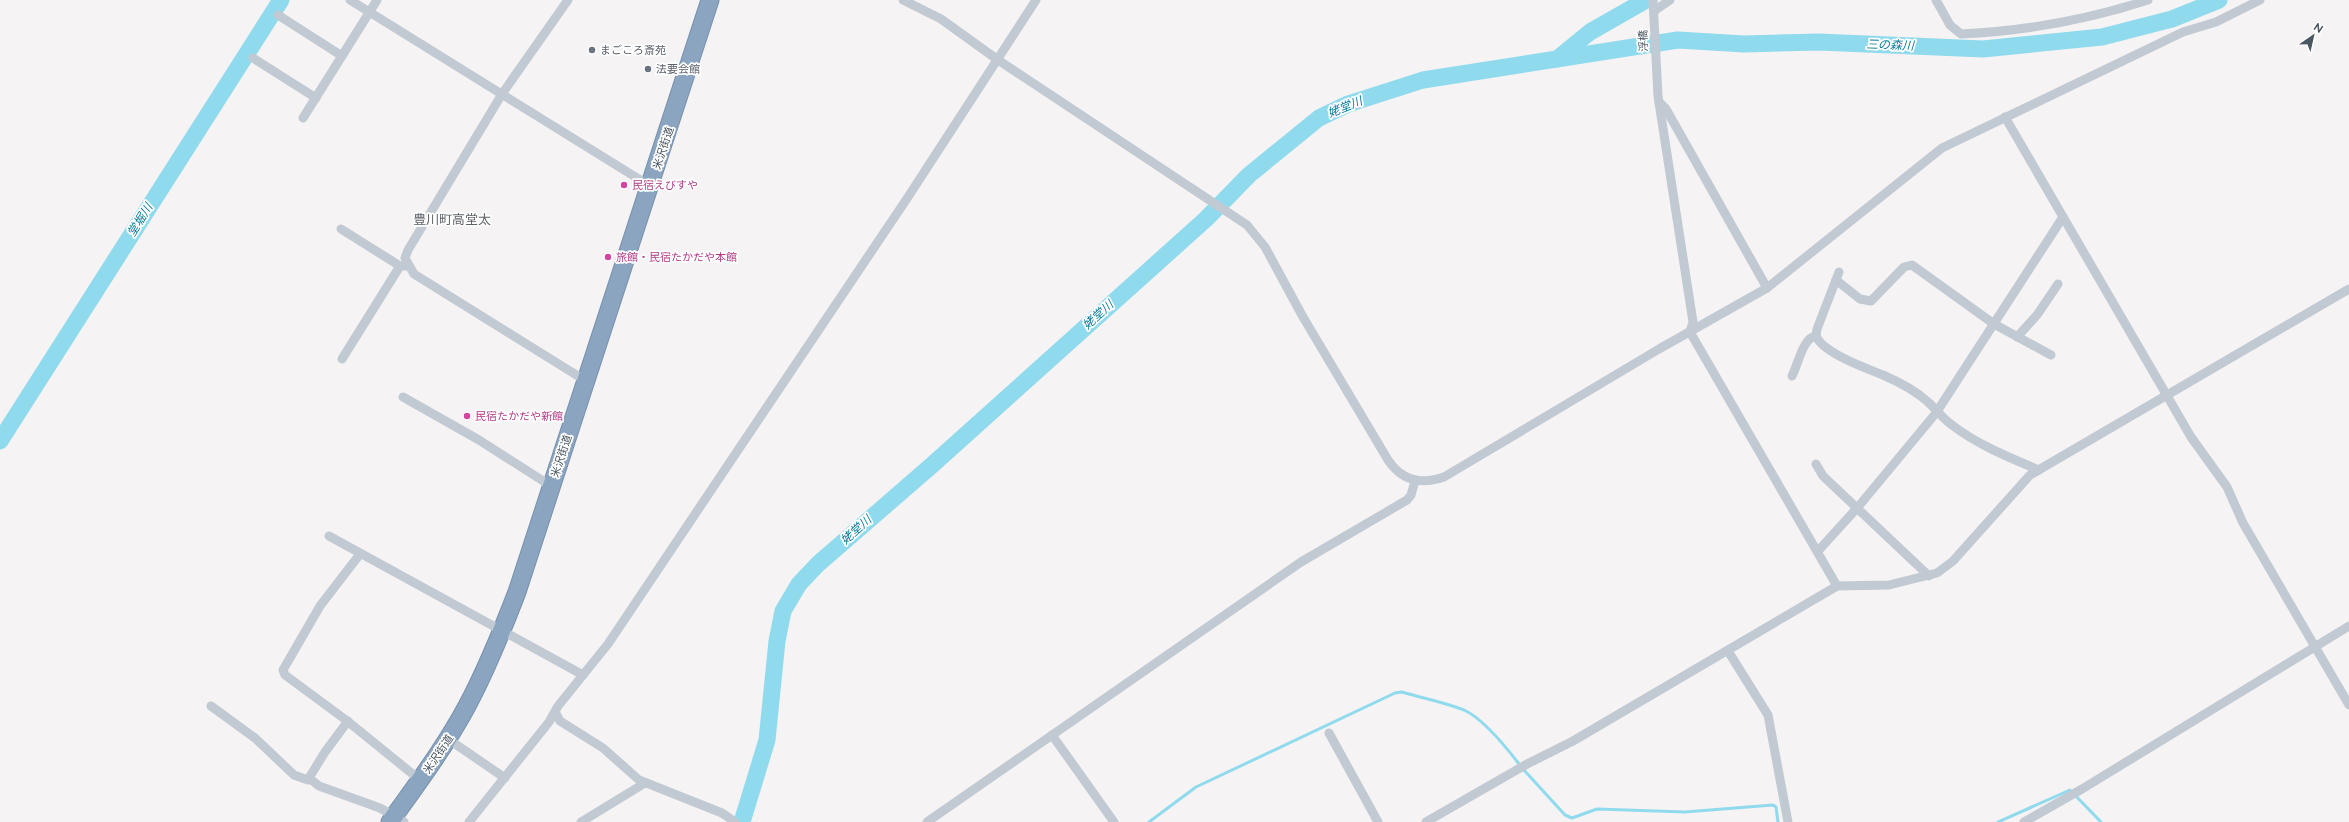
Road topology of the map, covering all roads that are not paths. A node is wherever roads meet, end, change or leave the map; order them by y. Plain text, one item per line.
1 (350, 0) edge
2 (377, 0) edge
3 (568, 0) edge
4 (710, 0) edge
5 (903, 0) edge
6 (1036, 0) edge
7 (1670, 0) edge
8 (1936, 0) edge
9 (2148, 0) edge
10 (2260, 0) edge
11 (1654, 6) edge
12 (369, 12) junction
13 (278, 15) dead end
14 (342, 56) junction
15 (253, 58) dead end
16 (998, 60) junction
17 (502, 94) junction
18 (316, 98) junction
19 (1659, 102) junction
20 (2005, 117) junction
21 (303, 118) dead end
22 (650, 186) junction
23 (2063, 217) junction
24 (341, 229) dead end
25 (404, 266) junction
26 (2058, 284) dead end
27 (1767, 288) junction
28 (2349, 289) edge
29 (1994, 324) junction
30 (1690, 332) junction
31 (1816, 336) junction
32 (2018, 337) junction
33 (2051, 355) dead end
34 (342, 359) dead end
35 (1792, 376) dead end
36 (586, 381) junction
37 (2168, 394) junction
38 (403, 397) dead end
39 (1936, 413) junction
40 (1816, 464) dead end
41 (2039, 470) junction
42 (1415, 481) junction
43 (551, 486) junction
44 (1858, 507) junction
45 (329, 536) dead end
46 (1818, 551) junction
47 (360, 554) junction
48 (1929, 576) junction
49 (1837, 586) junction
50 (2349, 626) edge
51 (502, 630) junction
52 (2315, 646) junction
53 (1728, 651) junction
54 (584, 675) junction
55 (2349, 705) edge
56 (211, 706) dead end
57 (554, 712) junction
58 (348, 721) junction
59 (1328, 733) dead end
60 (1052, 735) junction
61 (448, 739) junction
62 (309, 778) junction
63 (505, 778) junction
64 (420, 780) junction
65 (645, 783) junction
66 (396, 820) edge
67 (469, 822) edge
68 (581, 822) edge
69 (735, 822) edge
70 (927, 822) edge
71 (1114, 822) edge
72 (1378, 822) edge
73 (1426, 822) edge
74 (1788, 822) edge
75 (2024, 822) edge

1 - 12 street
2 - 12 street
3 - 17 street
4 - 22 highway, 米沢街道
5 - 16 street
6 - 16 street
7 - 11 street
8 - 9 street
10 - 20 street
11 - 19 street, 浮橋
12 - 14 street
12 - 17 street
13 - 14 street
14 - 18 street
15 - 18 street
16 - 42 street
16 - 54 street
17 - 22 street
17 - 25 street
18 - 21 street
19 - 27 street
19 - 30 street, 浮橋
20 - 23 street
20 - 27 street
22 - 36 highway, 米沢街道
23 - 29 street
23 - 37 street
24 - 25 street
25 - 34 street
25 - 36 street
26 - 32 street
27 - 30 street
28 - 37 street
29 - 31 street
29 - 32 street
29 - 39 street
30 - 42 street
30 - 46 street
31 - 35 street
31 - 39 street
32 - 33 street
36 - 43 highway, 米沢街道
37 - 41 street
37 - 52 street
38 - 43 street
39 - 41 street
39 - 44 street
40 - 44 street
41 - 48 street
42 - 60 street
43 - 51 highway, 米沢街道
44 - 46 street
44 - 48 street
45 - 47 street
46 - 49 street
47 - 51 street
47 - 58 street
48 - 49 street
49 - 53 street
50 - 52 street
51 - 54 street
51 - 61 highway, 米沢街道
52 - 55 street
52 - 75 street
53 - 73 street
53 - 74 street
54 - 57 street
56 - 62 street
57 - 63 street
57 - 65 street
58 - 62 street
58 - 64 street
59 - 72 street
60 - 70 street
60 - 71 street
61 - 63 street
61 - 64 highway, 米沢街道
62 - 66 street
63 - 67 street
64 - 66 highway, 米沢街道
65 - 68 street
65 - 69 street

